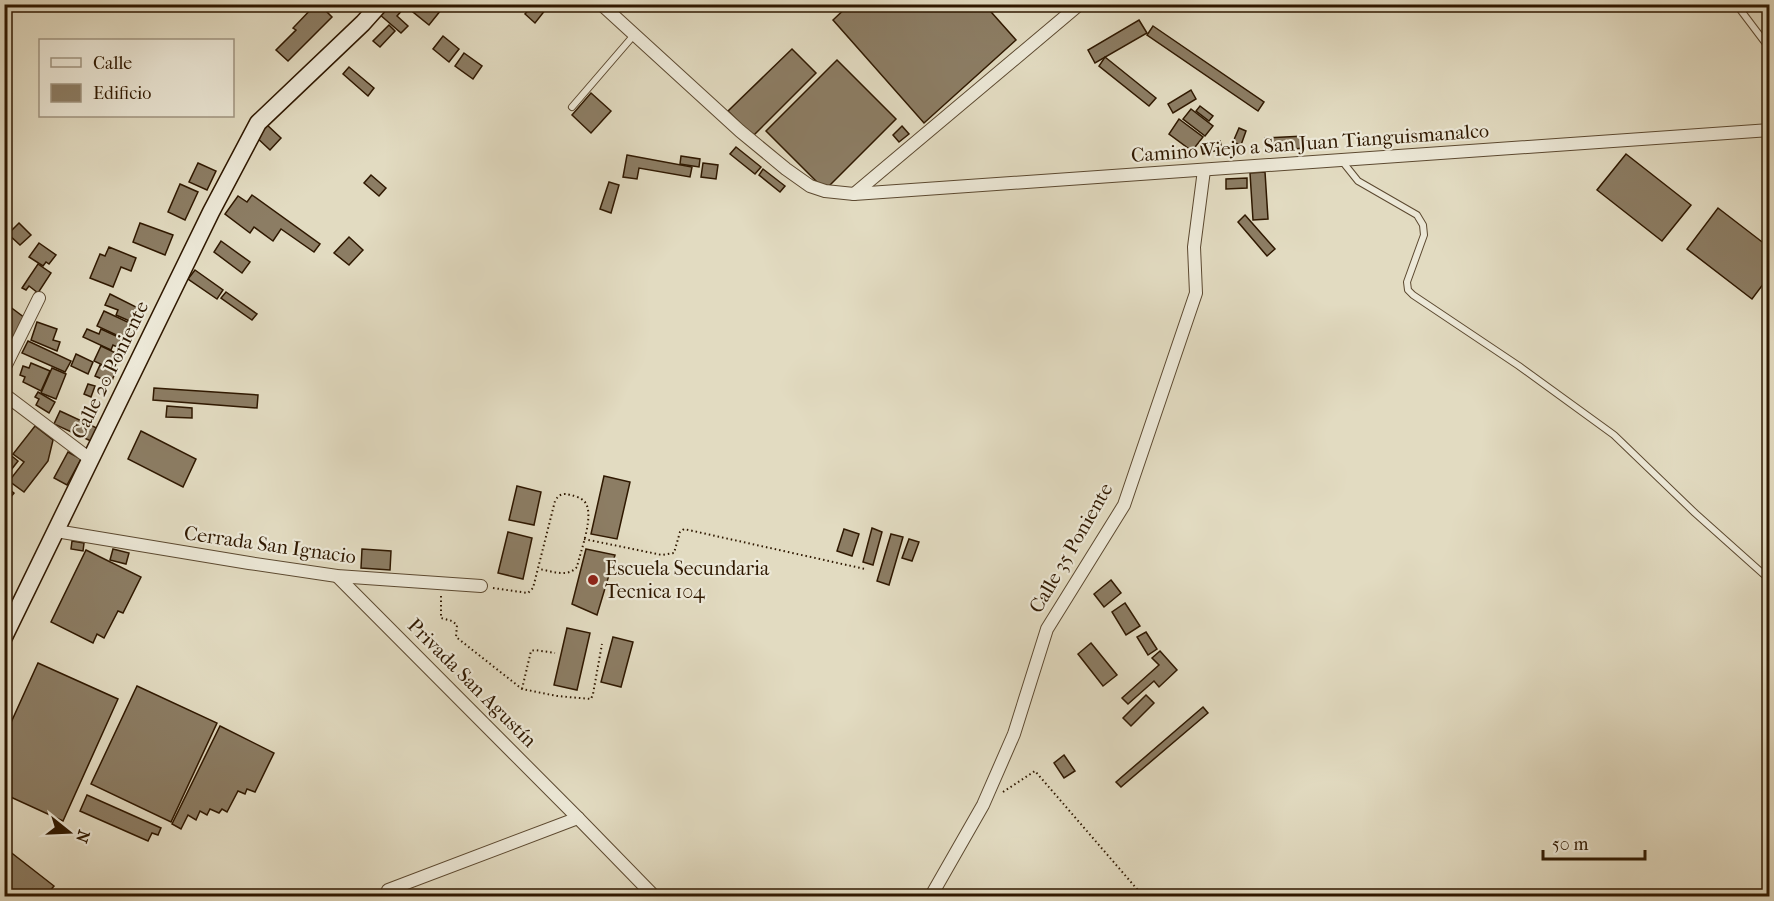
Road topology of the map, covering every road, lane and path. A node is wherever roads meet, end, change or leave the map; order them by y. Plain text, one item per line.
1 (380, 4) edge
2 (601, 4) edge
3 (1080, 4) edge
4 (1736, 4) edge
5 (634, 35) junction
6 (1770, 50) edge
7 (572, 107) dead end
8 (1770, 130) edge
9 (1341, 160) junction
10 (1204, 170) junction
11 (854, 194) junction
12 (39, 298) dead end
13 (4, 369) edge
14 (4, 394) edge
15 (90, 459) junction
16 (56, 531) junction
17 (584, 539) junction
18 (539, 569) junction
19 (865, 569) dead end
20 (337, 576) junction
21 (1770, 580) edge
22 (441, 584) junction
23 (481, 586) joint
24 (9, 613) edge
25 (4, 637) edge
26 (602, 644) dead end
27 (555, 653) dead end
28 (522, 689) junction
29 (983, 805) junction
30 (578, 818) junction
31 (391, 897) edge
32 (654, 897) edge
33 (931, 897) edge
34 (1143, 897) edge

1 - 15 main road, Calle 20 Poniente
2 - 5 street, Camino Viejo a San Juan Tianguismanalco
3 - 11 street
4 - 6 lane
5 - 7 lane
5 - 11 street, Camino Viejo a San Juan Tianguismanalco
8 - 9 street, Camino Viejo a San Juan Tianguismanalco
9 - 10 street, Camino Viejo a San Juan Tianguismanalco
9 - 21 lane
10 - 11 street, Camino Viejo a San Juan Tianguismanalco
10 - 29 street, Calle 35 Poniente
12 - 13 street
14 - 15 street
15 - 16 main road, Calle 20 Poniente
16 - 20 street, Cerrada San Ignacio
16 - 24 main road, Calle 20 Poniente
17 - 18 path
17 - 18 path
17 - 19 path
18 - 23 path
20 - 22 street, Cerrada San Ignacio
20 - 30 street, Privada San Agustín
22 - 23 street, Cerrada San Ignacio
22 - 28 path
24 - 25 main road, Calle 20 Poniente
26 - 28 path
27 - 28 path
29 - 33 street, Calle 35 Poniente
29 - 34 path
30 - 31 street
30 - 32 street, Privada San Agustín

